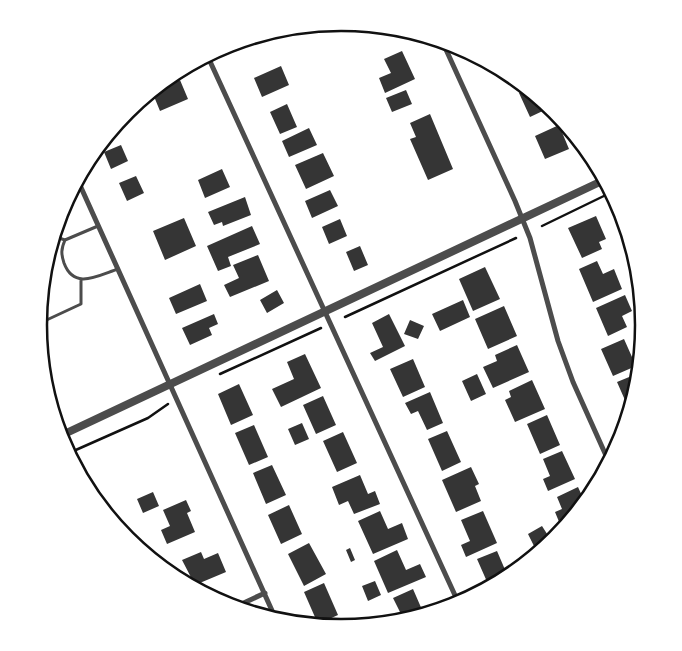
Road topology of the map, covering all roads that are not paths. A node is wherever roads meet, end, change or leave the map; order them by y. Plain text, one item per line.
1 (447, 51) edge
2 (210, 62) edge
3 (598, 183) edge
4 (81, 187) edge
5 (522, 218) junction
6 (98, 225) junction
7 (60, 238) edge
8 (64, 240) junction
9 (118, 269) junction
10 (81, 280) junction
11 (324, 310) junction
12 (47, 320) edge
13 (171, 384) junction
14 (67, 433) edge
15 (606, 455) edge
16 (265, 593) junction
17 (455, 596) edge
18 (244, 603) edge
19 (273, 612) edge

1 - 5 street
2 - 11 street
3 - 5 street
4 - 6 street
5 - 11 street
5 - 15 street
6 - 8 lane
6 - 9 street
7 - 8 lane
8 - 10 lane
9 - 10 lane
9 - 13 street
10 - 12 lane
11 - 13 street
11 - 17 street
13 - 14 street
13 - 16 street
16 - 18 street
16 - 19 street

